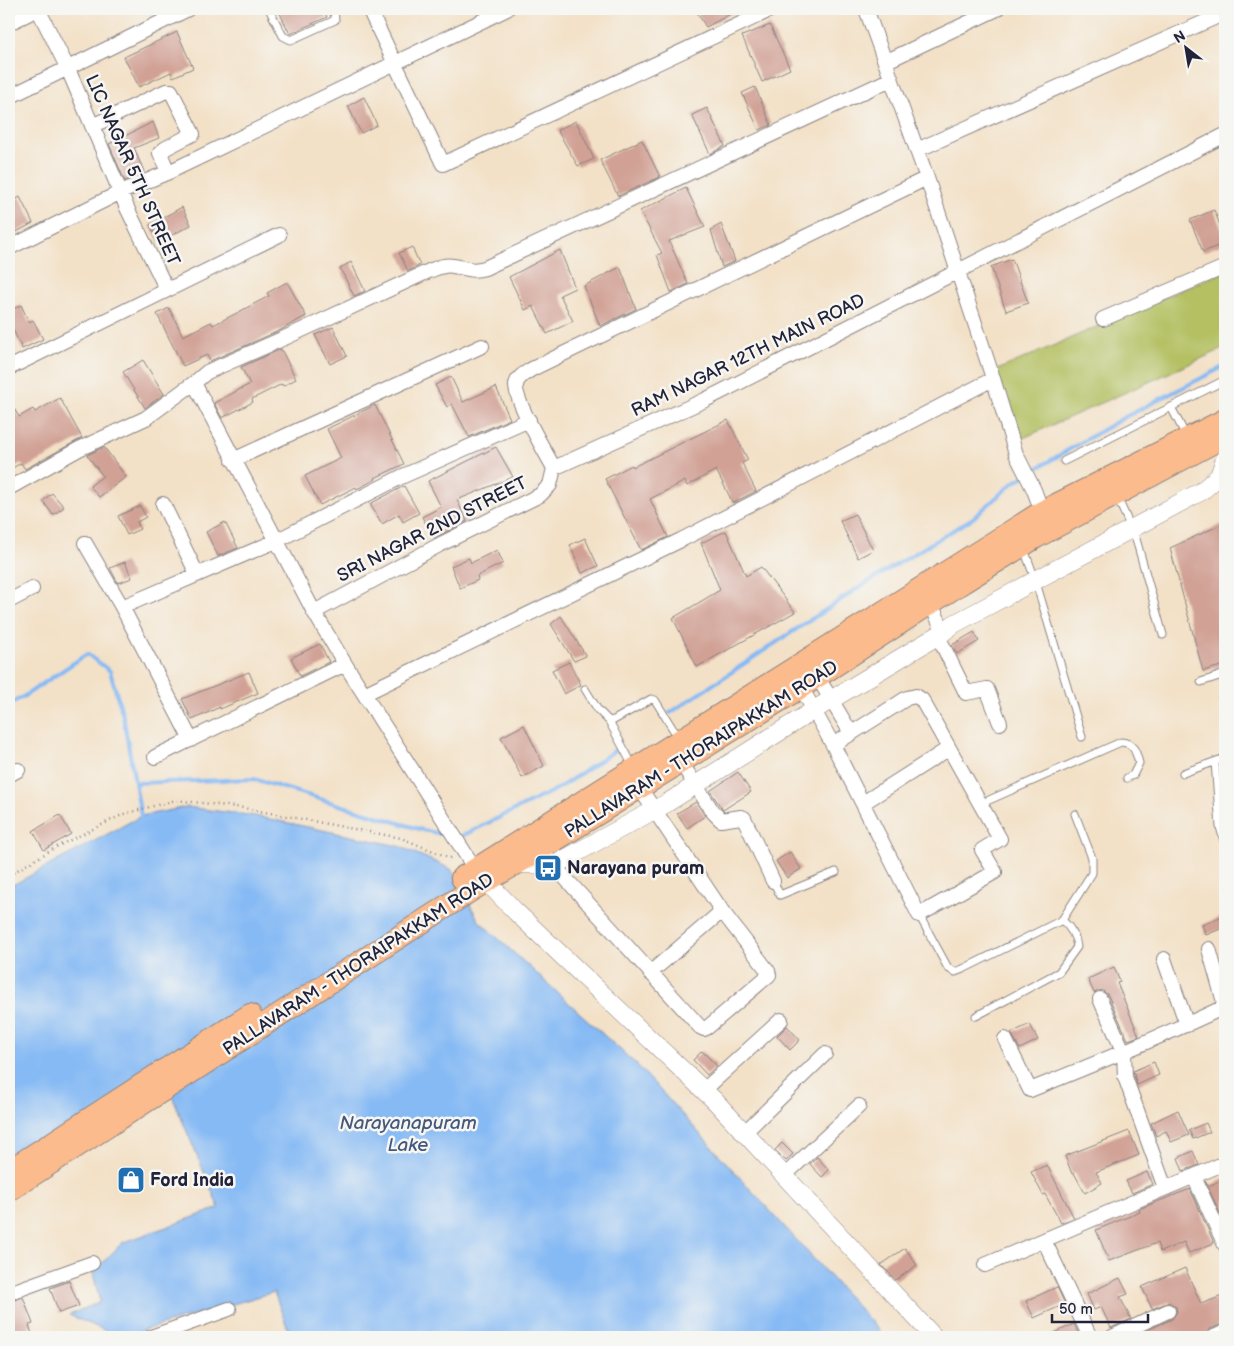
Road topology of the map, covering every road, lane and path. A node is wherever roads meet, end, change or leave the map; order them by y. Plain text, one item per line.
1 (38, 9) edge
2 (188, 9) edge
3 (269, 9) edge
4 (334, 9) edge
5 (369, 9) edge
6 (507, 9) edge
7 (772, 9) edge
8 (866, 9) edge
9 (997, 9) edge
10 (1225, 13) edge
11 (9, 23) edge
12 (885, 62) junction
13 (394, 64) junction
14 (68, 69) junction
15 (891, 79) junction
16 (9, 97) edge
17 (92, 126) junction
18 (1225, 135) edge
19 (917, 150) junction
20 (168, 172) junction
21 (927, 178) junction
22 (121, 192) junction
23 (280, 235) dead end
24 (9, 248) edge
25 (1225, 267) edge
26 (957, 272) junction
27 (167, 290) junction
28 (1103, 319) dead end
29 (482, 346) dead end
30 (9, 368) edge
31 (993, 379) junction
32 (1225, 380) edge
33 (194, 383) junction
34 (1171, 407) junction
35 (529, 420) junction
36 (1187, 439) junction
37 (1224, 442) edge
38 (233, 460) junction
39 (1064, 461) dead end
40 (554, 468) junction
41 (9, 488) edge
42 (1116, 495) junction
43 (163, 504) dead end
44 (1046, 521) junction
45 (1131, 528) junction
46 (276, 540) junction
47 (85, 543) dead end
48 (1022, 546) junction
49 (197, 574) junction
50 (1036, 579) junction
51 (32, 589) dead end
52 (9, 600) edge
53 (931, 604) junction
54 (122, 607) junction
55 (314, 612) junction
56 (942, 633) junction
57 (1163, 635) dead end
58 (345, 664) junction
59 (1225, 674) edge
60 (809, 681) junction
61 (1201, 682) dead end
62 (585, 690) dead end
63 (364, 694) junction
64 (832, 699) junction
65 (814, 710) junction
66 (609, 721) junction
67 (1000, 723) dead end
68 (851, 733) junction
69 (1082, 737) dead end
70 (191, 740) junction
71 (833, 745) junction
72 (948, 749) junction
73 (680, 751) junction
74 (155, 757) dead end
75 (1225, 758) edge
76 (1215, 762) junction
77 (1183, 773) dead end
78 (637, 778) junction
79 (1127, 778) dead end
80 (696, 785) junction
81 (863, 803) junction
82 (979, 804) junction
83 (653, 810) junction
84 (1075, 814) dead end
85 (1225, 844) edge
86 (546, 857) junction
87 (836, 872) dead end
88 (9, 875) edge
89 (481, 875) junction
90 (773, 881) joint
91 (722, 911) junction
92 (918, 915) junction
93 (1062, 920) junction
94 (1210, 949) dead end
95 (1164, 959) dead end
96 (650, 973) junction
97 (1100, 999) dead end
98 (976, 1016) dead end
99 (781, 1020) dead end
100 (1187, 1025) junction
101 (1005, 1039) dead end
102 (1124, 1053) junction
103 (824, 1054) dead end
104 (704, 1090) junction
105 (859, 1106) dead end
106 (744, 1133) junction
107 (1225, 1163) edge
108 (9, 1170) edge
109 (784, 1176) junction
110 (1194, 1177) junction
111 (1165, 1188) junction
112 (9, 1190) edge
113 (1044, 1240) junction
114 (1225, 1245) edge
115 (92, 1263) dead end
116 (984, 1265) dead end
117 (9, 1293) edge
118 (228, 1309) dead end
119 (1168, 1312) dead end
120 (1225, 1332) edge
121 (151, 1337) edge
122 (934, 1337) edge
123 (1090, 1337) edge
124 (1112, 1337) edge
125 (1214, 1337) edge

1 - 11 street
1 - 14 street, LIC NAGAR 5TH STREET
2 - 14 street
3 - 4 lane
5 - 13 street
6 - 13 street
7 - 13 street
8 - 12 street
9 - 12 street
10 - 19 street
12 - 15 street
13 - 20 street
14 - 16 street
14 - 17 street, LIC NAGAR 5TH STREET
15 - 19 street
15 - 33 street
17 - 20 street
17 - 22 street, LIC NAGAR 5TH STREET
18 - 26 street, RAM NAGAR 12TH MAIN ROAD
19 - 21 street
20 - 22 street
21 - 26 street
21 - 35 street
22 - 24 street
22 - 27 street, LIC NAGAR 5TH STREET
23 - 27 street
25 - 28 street
26 - 31 street
26 - 40 street, RAM NAGAR 12TH MAIN ROAD
27 - 30 street, LIC NAGAR 5TH STREET
29 - 38 street
31 - 44 street
31 - 63 street
32 - 34 lane
33 - 38 street
33 - 41 street
34 - 36 lane
34 - 39 lane
35 - 40 street
35 - 46 street
36 - 37 main road, PALLAVARAM - THORAIPAKKAM ROAD
36 - 44 main road, PALLAVARAM - THORAIPAKKAM ROAD
37 - 42 main road, PALLAVARAM - THORAIPAKKAM ROAD
37 - 45 street
38 - 46 street
40 - 55 street, SRI NAGAR 2ND STREET
42 - 44 main road, PALLAVARAM - THORAIPAKKAM ROAD
42 - 45 lane
43 - 49 street
44 - 48 main road, PALLAVARAM - THORAIPAKKAM ROAD
44 - 73 main road, PALLAVARAM - THORAIPAKKAM ROAD
45 - 50 street
45 - 57 lane
46 - 49 street
46 - 55 street
47 - 54 street
48 - 50 lane
48 - 53 main road, PALLAVARAM - THORAIPAKKAM ROAD
49 - 54 street
50 - 56 street
50 - 69 lane
51 - 52 street
53 - 56 street
53 - 60 main road, PALLAVARAM - THORAIPAKKAM ROAD
54 - 70 street
55 - 58 street
56 - 64 street
56 - 67 street
58 - 63 street
58 - 70 street
59 - 61 lane
60 - 64 street
60 - 65 street
60 - 73 main road, PALLAVARAM - THORAIPAKKAM ROAD
62 - 66 lane
63 - 89 street
64 - 65 street
64 - 68 street
65 - 71 street
65 - 80 street
66 - 73 lane
66 - 78 lane
68 - 71 street
68 - 72 street
70 - 74 street
71 - 81 street
72 - 81 street
72 - 82 street
73 - 78 main road, PALLAVARAM - THORAIPAKKAM ROAD
73 - 80 street
75 - 76 lane
76 - 77 lane
76 - 85 lane
78 - 83 street
78 - 86 main road, PALLAVARAM - THORAIPAKKAM ROAD
78 - 89 main road, PALLAVARAM - THORAIPAKKAM ROAD
79 - 82 lane
80 - 83 street
80 - 90 street
81 - 92 street
82 - 92 street
83 - 86 street
83 - 91 street
84 - 93 lane
86 - 89 main road, PALLAVARAM - THORAIPAKKAM ROAD
86 - 96 street
87 - 90 lane
88 - 89 path
89 - 104 street
89 - 108 main road, PALLAVARAM - THORAIPAKKAM ROAD
89 - 112 main road, PALLAVARAM - THORAIPAKKAM ROAD
91 - 96 street
91 - 96 street
92 - 93 lane
93 - 98 lane
94 - 100 street
95 - 100 street
97 - 102 street
99 - 104 street
100 - 102 street
101 - 102 street
102 - 111 street
103 - 106 street
104 - 106 street
105 - 109 street
106 - 109 street
107 - 110 street
109 - 122 street
110 - 111 street
110 - 114 street
111 - 113 street
113 - 116 street
113 - 123 street
115 - 117 street
118 - 121 street
119 - 124 street
120 - 125 street

